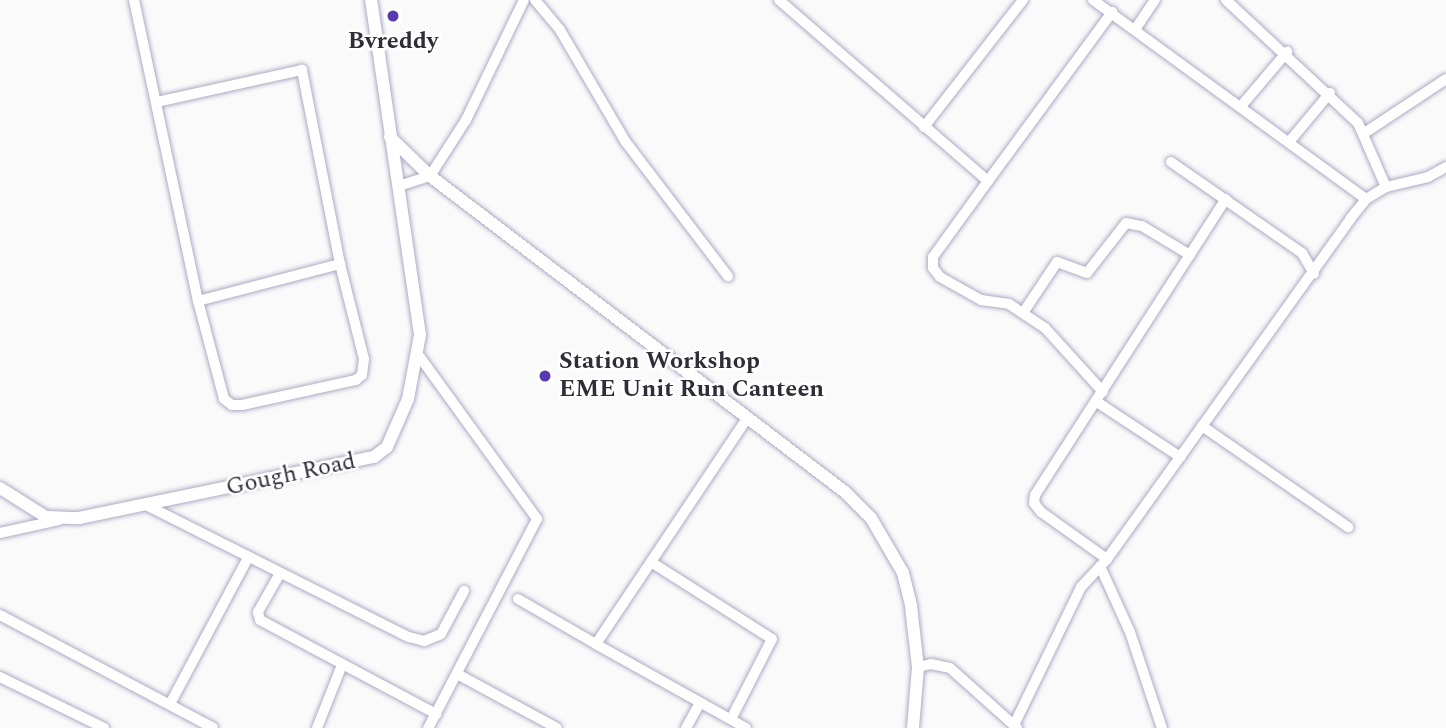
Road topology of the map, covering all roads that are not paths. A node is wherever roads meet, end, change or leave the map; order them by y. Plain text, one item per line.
1 (134, 0) edge
2 (371, 0) edge
3 (524, 0) edge
4 (535, 0) edge
5 (779, 0) edge
6 (1023, 0) edge
7 (1093, 0) edge
8 (1155, 0) edge
9 (1226, 0) edge
10 (1112, 12) junction
11 (1136, 28) junction
12 (1287, 52) junction
13 (1446, 79) edge
14 (1330, 93) junction
15 (156, 102) junction
16 (1242, 105) junction
17 (924, 127) junction
18 (1366, 132) junction
19 (390, 137) junction
20 (1289, 142) junction
21 (1171, 162) dead end
22 (1446, 167) edge
23 (430, 176) junction
24 (988, 181) junction
25 (399, 186) junction
26 (1386, 187) junction
27 (1226, 199) junction
28 (1366, 199) junction
29 (1190, 255) junction
30 (340, 264) junction
31 (1314, 274) junction
32 (728, 276) dead end
33 (198, 301) junction
34 (1023, 313) junction
35 (417, 353) junction
36 (1100, 397) junction
37 (748, 417) junction
38 (1202, 426) junction
39 (1180, 457) junction
40 (0, 488) edge
41 (148, 506) junction
42 (59, 520) junction
43 (1348, 527) dead end
44 (0, 533) edge
45 (247, 560) junction
46 (651, 562) junction
47 (1104, 563) junction
48 (279, 575) junction
49 (464, 591) dead end
50 (518, 599) dead end
51 (0, 615) edge
52 (596, 644) junction
53 (342, 665) junction
54 (918, 667) junction
55 (459, 675) junction
56 (0, 677) edge
57 (700, 703) junction
58 (170, 704) junction
59 (436, 714) junction
60 (739, 724) edge
61 (690, 727) edge
62 (1015, 727) edge
63 (104, 728) edge
64 (214, 728) edge
65 (317, 728) edge
66 (428, 728) edge
67 (557, 728) edge
68 (913, 728) edge
69 (1162, 728) edge

1 - 15 street
2 - 19 street, Gough Road
3 - 23 street
4 - 32 street
5 - 17 street
6 - 17 street
7 - 10 street
8 - 11 street
9 - 12 street
10 - 11 street
10 - 24 street
11 - 16 street
12 - 14 street
12 - 16 street
13 - 18 street
14 - 18 street
14 - 20 street
15 - 30 street
15 - 33 street
16 - 20 street
17 - 24 street
18 - 26 street
19 - 23 street
19 - 25 street, Gough Road
20 - 28 street
21 - 27 street
22 - 26 street
23 - 25 street
23 - 37 street
24 - 34 street
25 - 35 street, Gough Road
26 - 28 street
27 - 29 street
27 - 31 street
28 - 31 street
29 - 34 street
29 - 36 street
30 - 33 street
30 - 33 street
31 - 38 street
34 - 36 street
35 - 41 street, Gough Road
35 - 55 street
36 - 39 street
36 - 47 street
37 - 46 street
37 - 54 street
38 - 39 street
38 - 43 street
39 - 47 street
40 - 42 street
41 - 42 street, Gough Road
41 - 45 street
42 - 44 street
45 - 48 street
45 - 58 street
46 - 52 street
46 - 60 street
47 - 62 street
47 - 69 street
48 - 49 street
48 - 53 street
50 - 52 street
51 - 58 street
52 - 57 street
53 - 59 street
53 - 65 street
54 - 62 street
54 - 68 street
55 - 59 street
55 - 67 street
56 - 63 street
57 - 60 street
57 - 61 street
58 - 64 street
59 - 66 street

